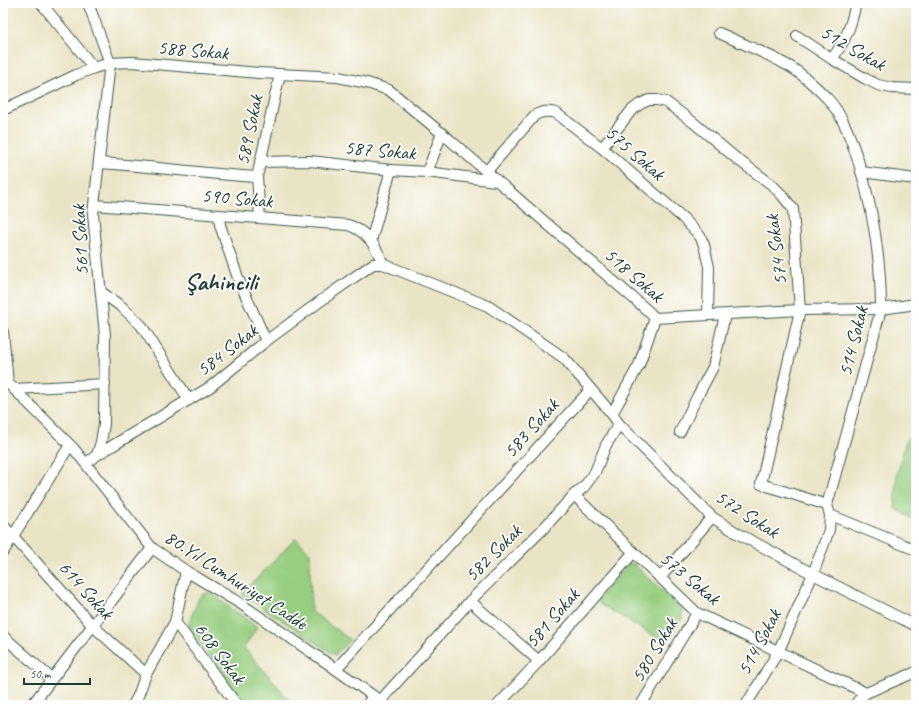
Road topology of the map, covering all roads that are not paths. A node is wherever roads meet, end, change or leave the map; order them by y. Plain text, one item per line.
1 (41, 3) edge
2 (88, 3) edge
3 (856, 3) edge
4 (719, 33) dead end
5 (797, 36) dead end
6 (832, 59) junction
7 (110, 63) junction
8 (94, 68) junction
9 (280, 74) junction
10 (389, 90) joint
11 (916, 90) edge
12 (4, 106) edge
13 (442, 133) junction
14 (602, 148) junction
15 (260, 162) junction
16 (99, 163) junction
17 (391, 170) junction
18 (427, 172) junction
19 (486, 172) junction
20 (861, 172) junction
21 (257, 177) junction
22 (916, 179) edge
23 (496, 181) junction
24 (94, 205) junction
25 (219, 216) junction
26 (260, 218) junction
27 (371, 241) junction
28 (385, 264) junction
29 (101, 292) junction
30 (916, 304) edge
31 (881, 309) junction
32 (800, 310) junction
33 (708, 315) junction
34 (725, 315) junction
35 (655, 318) junction
36 (3, 332) edge
37 (266, 341) junction
38 (8, 383) edge
39 (105, 384) junction
40 (590, 390) junction
41 (189, 400) junction
42 (612, 414) junction
43 (619, 424) junction
44 (680, 432) dead end
45 (70, 445) junction
46 (97, 455) junction
47 (86, 463) junction
48 (574, 495) junction
49 (827, 505) junction
50 (830, 515) junction
51 (712, 517) junction
52 (3, 525) edge
53 (12, 535) junction
54 (152, 548) junction
55 (916, 550) edge
56 (3, 552) edge
57 (633, 553) junction
58 (186, 571) junction
59 (813, 574) junction
60 (660, 578) junction
61 (470, 601) junction
62 (697, 613) junction
63 (175, 622) junction
64 (92, 625) junction
65 (916, 626) edge
66 (3, 636) edge
67 (778, 652) junction
68 (539, 661) junction
69 (336, 669) junction
70 (916, 672) edge
71 (146, 674) junction
72 (52, 678) junction
73 (866, 693) junction
74 (376, 702) edge
75 (505, 703) edge
76 (32, 705) edge
77 (133, 705) edge
78 (237, 705) edge
79 (641, 705) edge
80 (746, 705) edge
81 (854, 705) edge

1 - 8 street
2 - 7 street, 561 Sokak
3 - 6 street
4 - 20 street, 514 Sokak
5 - 6 street, 512 Sokak
6 - 11 street, 512 Sokak
7 - 8 street, 588 Sokak
7 - 9 street, 588 Sokak
7 - 16 street, 561 Sokak
8 - 12 street, 588 Sokak
9 - 10 street, 588 Sokak
9 - 15 street, 589 Sokak
10 - 13 street, 518 Sokak
13 - 18 street
13 - 19 street, 518 Sokak
14 - 19 street, 575 Sokak
14 - 32 street, 574 Sokak
14 - 33 street, 575 Sokak
15 - 17 street, 587 Sokak
15 - 21 street, 589 Sokak
16 - 21 street
16 - 24 street, 561 Sokak
17 - 18 street, 587 Sokak
17 - 27 street
18 - 23 street, 587 Sokak
19 - 23 street, 518 Sokak
20 - 22 street
20 - 31 street, 514 Sokak
21 - 26 street, 589 Sokak
23 - 35 street, 518 Sokak
24 - 25 street, 590 Sokak
24 - 29 street, 561 Sokak
25 - 26 street, 590 Sokak
25 - 37 street
26 - 27 street, 590 Sokak
27 - 28 street, 590 Sokak
28 - 37 street, 584 Sokak
28 - 40 street
29 - 39 street, 561 Sokak
29 - 41 street
30 - 31 street, 518 Sokak
31 - 32 street, 518 Sokak
31 - 49 street, 514 Sokak
32 - 34 street, 518 Sokak
32 - 49 street, 574 Sokak
33 - 34 street, 518 Sokak
33 - 35 street, 518 Sokak
34 - 44 street
35 - 42 street
36 - 38 street
37 - 41 street, 584 Sokak
38 - 39 street
38 - 45 street, 80.Yıl Cumhuriyet Cadde
39 - 46 street, 561 Sokak
40 - 42 street, 572 Sokak
40 - 69 street, 583 Sokak
41 - 46 street, 584 Sokak
42 - 43 street, 572 Sokak
43 - 48 street, 582 Sokak
43 - 51 street, 572 Sokak
45 - 47 street, 80.Yıl Cumhuriyet Cadde
45 - 53 street
46 - 47 street, 584 Sokak
47 - 54 street, 80.Yıl Cumhuriyet Cadde
48 - 57 street, 573 Sokak
48 - 61 street, 582 Sokak
49 - 50 street, 514 Sokak
50 - 55 street
50 - 59 street, 514 Sokak
51 - 59 street, 572 Sokak
51 - 60 street
52 - 53 street, 614 Sokak
53 - 56 street
53 - 64 street, 614 Sokak
54 - 58 street, 80.Yıl Cumhuriyet Cadde
54 - 64 street
57 - 60 street, 573 Sokak
57 - 68 street, 581 Sokak
58 - 63 street
58 - 69 street, 80.Yıl Cumhuriyet Cadde
59 - 65 street, 572 Sokak
59 - 67 street, 514 Sokak
60 - 62 street, 573 Sokak
61 - 68 street
61 - 74 street, 582 Sokak
62 - 67 street, 573 Sokak
62 - 79 street, 580 Sokak
63 - 71 street
63 - 78 street, 608 Sokak
64 - 71 street, 614 Sokak
64 - 72 street
66 - 72 street
67 - 73 street, 573 Sokak
67 - 80 street, 514 Sokak
68 - 75 street, 581 Sokak
69 - 74 street, 80.Yıl Cumhuriyet Cadde
70 - 73 street
71 - 77 street
72 - 76 street
73 - 81 street

